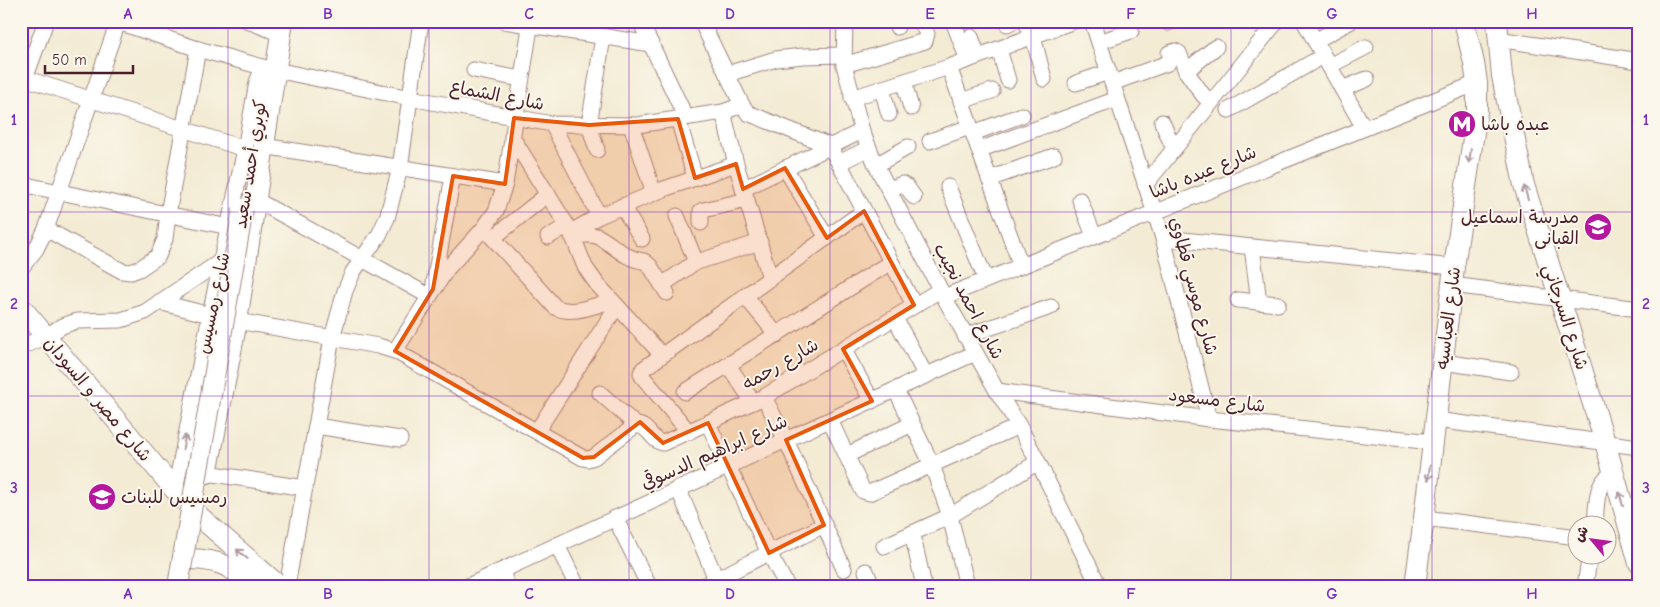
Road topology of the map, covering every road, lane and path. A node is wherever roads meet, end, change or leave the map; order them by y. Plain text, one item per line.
1 (46, 21) edge
2 (248, 21) edge
3 (421, 21) edge
4 (504, 21) edge
5 (640, 21) edge
6 (701, 21) edge
7 (845, 21) edge
8 (921, 21) edge
9 (954, 21) edge
10 (1026, 21) edge
11 (1074, 21) edge
12 (1092, 21) edge
13 (1277, 21) edge
14 (1304, 21) edge
15 (1351, 21) edge
16 (1464, 21) edge
17 (123, 22) edge
18 (530, 23) edge
19 (275, 24) edge
20 (1498, 30) edge
21 (1131, 31) dead end
22 (1033, 36) junction
23 (603, 37) junction
24 (971, 37) dead end
25 (1315, 41) junction
26 (1099, 42) junction
27 (651, 44) junction
28 (1216, 47) dead end
29 (1366, 47) dead end
30 (198, 49) junction
31 (998, 49) junction
32 (973, 58) junction
33 (844, 60) junction
34 (1326, 61) junction
35 (1639, 61) edge
36 (949, 67) junction
37 (271, 69) junction
38 (474, 70) dead end
39 (1186, 71) junction
40 (727, 74) junction
41 (1502, 76) junction
42 (1110, 78) junction
43 (1476, 78) junction
44 (521, 79) junction
45 (1044, 79) dead end
46 (1367, 79) dead end
47 (1008, 80) dead end
48 (906, 81) junction
49 (23, 82) edge
50 (1076, 83) dead end
51 (882, 89) junction
52 (1342, 89) junction
53 (992, 91) dead end
54 (410, 98) junction
55 (852, 98) junction
56 (91, 99) junction
57 (1118, 99) junction
58 (1213, 100) junction
59 (961, 101) junction
60 (742, 105) junction
61 (911, 108) dead end
62 (1229, 110) dead end
63 (723, 112) junction
64 (889, 114) dead end
65 (1022, 115) dead end
66 (514, 118) junction
67 (682, 118) junction
68 (1162, 122) dead end
69 (552, 124) junction
70 (589, 125) junction
71 (631, 125) junction
72 (1364, 128) junction
73 (184, 129) junction
74 (971, 130) junction
75 (862, 131) junction
76 (512, 137) junction
77 (930, 141) dead end
78 (830, 146) junction
79 (908, 147) dead end
80 (254, 148) junction
81 (869, 148) junction
82 (1174, 149) junction
83 (597, 150) dead end
84 (979, 150) junction
85 (1054, 156) dead end
86 (839, 163) junction
87 (736, 164) junction
88 (876, 165) junction
89 (400, 168) junction
90 (785, 168) junction
91 (453, 176) junction
92 (695, 178) junction
93 (989, 179) junction
94 (21, 184) edge
95 (505, 184) junction
96 (1145, 185) junction
97 (948, 187) dead end
98 (889, 189) junction
99 (60, 192) junction
100 (654, 193) junction
101 (548, 194) junction
102 (745, 194) junction
103 (914, 197) dead end
104 (1080, 200) dead end
105 (249, 204) junction
106 (622, 206) junction
107 (864, 211) junction
108 (1154, 212) junction
109 (168, 214) junction
110 (599, 216) junction
111 (677, 216) dead end
112 (701, 223) dead end
113 (229, 227) junction
114 (46, 229) junction
115 (570, 231) junction
116 (489, 233) junction
117 (1094, 236) junction
118 (548, 237) dead end
119 (827, 238) junction
120 (1163, 238) junction
121 (642, 239) dead end
122 (760, 242) junction
123 (1252, 247) junction
124 (361, 259) junction
125 (221, 260) junction
126 (696, 262) junction
127 (891, 262) junction
128 (1021, 266) junction
129 (21, 268) edge
130 (1453, 276) junction
131 (770, 278) junction
132 (986, 280) junction
133 (431, 293) junction
134 (942, 294) junction
135 (745, 296) junction
136 (1560, 299) junction
137 (1238, 300) dead end
138 (159, 302) junction
139 (1259, 302) junction
140 (615, 304) junction
141 (1278, 304) dead end
142 (914, 305) junction
143 (21, 307) edge
144 (1051, 307) dead end
145 (1639, 310) edge
146 (210, 315) junction
147 (895, 318) junction
148 (237, 321) junction
149 (778, 335) junction
150 (965, 336) junction
151 (45, 337) junction
152 (332, 338) junction
153 (21, 347) edge
154 (843, 349) junction
155 (395, 351) junction
156 (975, 353) junction
157 (662, 355) junction
158 (1443, 362) junction
159 (728, 365) junction
160 (1511, 372) dead end
161 (926, 376) junction
162 (896, 390) junction
163 (996, 391) junction
164 (684, 392) dead end
165 (600, 393) dead end
166 (758, 399) junction
167 (872, 400) junction
168 (1209, 419) junction
169 (830, 420) junction
170 (1436, 420) junction
171 (708, 423) junction
172 (912, 424) junction
173 (636, 425) junction
174 (316, 426) junction
175 (1019, 426) junction
176 (537, 430) junction
177 (689, 432) junction
178 (400, 439) dead end
179 (786, 440) junction
180 (1433, 442) junction
181 (1605, 442) junction
182 (1639, 447) edge
183 (847, 455) junction
184 (1038, 462) junction
185 (932, 465) junction
186 (728, 467) junction
187 (207, 472) junction
188 (1614, 474) junction
189 (304, 488) junction
190 (678, 488) junction
191 (175, 490) junction
192 (1597, 514) edge
193 (950, 516) junction
194 (200, 517) junction
195 (615, 518) junction
196 (1424, 518) junction
197 (824, 525) junction
198 (912, 533) junction
199 (1568, 536) edge
200 (557, 545) junction
201 (884, 546) dead end
202 (1637, 551) edge
203 (768, 553) junction
204 (190, 559) junction
205 (1588, 564) edge
206 (844, 569) dead end
207 (501, 571) junction
208 (866, 571) dead end
209 (712, 584) edge
210 (178, 586) edge
211 (187, 586) edge
212 (254, 586) edge
213 (279, 586) edge
214 (287, 586) edge
215 (468, 586) edge
216 (508, 586) edge
217 (577, 586) edge
218 (649, 586) edge
219 (787, 586) edge
220 (872, 586) edge
221 (924, 586) edge
222 (967, 586) edge
223 (1099, 586) edge
224 (1415, 586) edge
225 (1585, 586) edge

1 - 49 street
2 - 19 street
3 - 54 street
4 - 18 street
5 - 27 street
6 - 40 street
7 - 33 street, شارع احمد نجيب
8 - 33 street
9 - 32 street
10 - 22 street
11 - 22 street
12 - 26 street, شارع موسي قطاوي
13 - 58 street
14 - 25 street
15 - 25 street
16 - 43 main road, شارع العباسيه
17 - 30 street, شارع الشماع
17 - 56 street
18 - 23 street
18 - 44 street
19 - 37 main road, شارع رمسيس
20 - 35 street
20 - 41 main road, شارع السرجاني
21 - 26 street
22 - 31 street
22 - 45 street
23 - 27 street
23 - 70 street
24 - 32 street
25 - 34 street
26 - 42 street, شارع موسي قطاوي
27 - 67 street
28 - 39 street
29 - 34 street
30 - 37 street, شارع الشماع
30 - 73 street
31 - 32 street
31 - 47 street
32 - 36 street
33 - 40 street
33 - 55 street, شارع احمد نجيب
34 - 52 street
34 - 62 street
36 - 48 street
36 - 59 street
37 - 54 street, شارع الشماع
37 - 80 main road, شارع رمسيس
37 - 105 main road, كوبري أحمد سعيد
38 - 44 street
39 - 42 street
39 - 58 street
40 - 60 street
41 - 43 main road
136 -> 41 main road, شارع السرجاني
42 - 50 street
42 - 57 street, شارع موسي قطاوي
43 - 72 street, شارع عبده باشا
43 -> 130 main road, شارع العباسيه
44 - 66 street
46 - 52 street
48 - 51 street
48 - 61 street
49 - 56 street
51 - 55 street
51 - 64 street
52 - 72 street
53 - 59 street
54 - 66 street, شارع الشماع
54 - 89 street
55 - 75 street, شارع احمد نجيب
56 - 73 street
56 - 99 street
57 - 84 street
57 - 96 street, شارع موسي قطاوي
58 - 82 street
59 - 74 street
60 - 63 street, شارع الشماع
60 - 78 street
63 - 67 street, شارع الشماع
63 - 87 street
65 - 74 street
66 - 69 street, شارع الشماع
66 - 76 street
67 - 71 street, شارع الشماع
67 - 92 street
68 - 82 street
69 - 70 street, شارع الشماع
69 - 110 street
70 - 71 street, شارع الشماع
70 - 83 street
71 - 100 street
72 - 108 street, شارع عبده باشا
73 - 80 street
73 - 109 street
74 - 77 street
74 - 84 street
75 - 78 street
75 - 81 street, شارع احمد نجيب
76 - 95 street
76 - 101 street
78 - 86 street
78 - 90 street
79 - 88 street
80 - 89 street
80 - 105 main road, شارع رمسيس
80 - 113 street, شارع رمسيس
81 - 86 street
81 - 88 street, شارع احمد نجيب
82 - 96 street
84 - 93 street
85 - 93 street
86 - 107 street
87 - 92 street
87 - 102 street
88 - 98 street, شارع احمد نجيب
89 - 91 street
89 - 124 street
90 - 102 street
90 - 119 street
91 - 95 street
91 - 133 street
92 - 100 street
93 - 128 street
94 - 99 street
95 - 116 street
96 - 108 street, شارع موسي قطاوي
97 - 132 street
98 - 103 street
98 - 134 street, شارع احمد نجيب
99 - 109 street
99 - 114 street
100 - 106 street
101 - 115 street
101 - 116 street
102 - 112 street
102 - 122 street
104 - 117 street
105 - 124 street
105 - 148 main road, شارع رمسيس
105 - 210 main road, كوبري أحمد سعيد, bridge
106 - 110 street
106 - 121 street
107 - 119 street
107 - 127 street
108 - 117 street, شارع عبده باشا
108 - 120 street, شارع موسي قطاوي
109 - 113 street
109 - 114 street
110 - 115 street
111 - 126 street
113 - 125 street, شارع رمسيس
114 - 129 street
115 - 118 street
115 - 126 street
115 - 140 street
116 - 133 street
116 - 140 street
117 - 128 street, شارع عبده باشا
119 - 131 street
120 - 123 street
120 - 168 street, شارع موسي قطاوي
122 - 126 street
122 - 131 street
123 - 130 street
123 - 139 street
124 - 133 street
124 - 152 street
125 - 138 street
125 - 146 street, شارع رمسيس
127 - 142 street
127 - 149 street
128 - 132 street, شارع عبده باشا
130 - 136 street
130 - 158 main road, شارع العباسيه
131 - 135 street
132 - 134 street, شارع عبده باشا
133 - 155 street
134 - 142 street, شارع رحمه
134 - 150 street, شارع احمد نجيب
135 - 149 street
135 - 157 street
136 - 145 street
136 - 181 main road, شارع السرجاني
137 - 139 street
138 - 146 street
138 - 151 street
139 - 141 street
140 - 157 street
140 - 176 street
142 - 147 street, شارع رحمه
143 - 151 main road, شارع مصر و السودان
144 - 150 street
191 -> 146 street, شارع رمسيس
147 - 154 street, شارع رحمه
147 - 161 street
148 - 152 street
148 - 187 main road, شارع رمسيس
149 - 159 street
150 - 156 street, شارع احمد نجيب
151 - 153 street
151 - 191 main road, شارع مصر و السودان
152 - 155 street
152 - 174 street
154 - 166 street, شارع رحمه
154 - 167 street
155 - 176 street
156 - 161 street, شارع ابراهيم الدسوقي
156 - 163 street, شارع احمد نجيب
157 - 177 street
158 - 160 street
158 - 170 main road, شارع العباسيه
159 - 164 street
159 - 166 street
161 - 162 street, شارع ابراهيم الدسوقي
162 - 167 street, شارع ابراهيم الدسوقي
162 - 172 street
163 - 168 street, شارع مسعود
163 - 175 street, شارع احمد نجيب
165 - 173 street
166 - 171 street, شارع رحمه
166 - 179 street
167 - 169 street, شارع ابراهيم الدسوقي
168 - 180 street, شارع مسعود
169 - 179 street, شارع ابراهيم الدسوقي
169 - 183 street
170 - 180 main road, شارع العباسيه
170 - 181 street
171 - 177 street, شارع رحمه
171 - 186 street
172 - 183 street
172 - 185 street
173 - 176 street
173 - 177 street, شارع رحمه
174 - 178 street
174 - 189 street
175 - 184 street, شارع احمد نجيب
175 - 185 street
179 - 186 street, شارع ابراهيم الدسوقي
179 - 197 street
180 -> 196 main road, شارع العباسيه
181 - 182 street
181 - 188 main road, شارع السرجاني
183 - 185 street
184 - 193 street
184 - 223 street, شارع احمد نجيب
185 - 193 street
186 - 190 street, شارع ابراهيم الدسوقي
186 - 203 street
187 - 189 street
187 - 194 main road, شارع رمسيس
188 - 192 street
202 -> 188 main road, شارع السرجاني
189 - 214 street
190 - 195 street, شارع ابراهيم الدسوقي
190 - 209 street
191 - 194 main road, شارع مصر و السودان
191 - 204 main road, شارع رمسيس
193 - 198 street
193 - 222 street
213 -> 194 main road, شارع مصر و السودان
195 - 200 street, شارع ابراهيم الدسوقي
195 - 218 street
196 - 199 street
196 - 224 main road, شارع العباسيه
197 - 203 street
197 - 206 street
198 - 201 street
198 - 221 street
200 - 207 street, شارع ابراهيم الدسوقي
200 - 217 street
203 - 209 street
203 - 219 street
204 - 211 main road, شارع رمسيس
204 - 212 main road
205 - 225 street
207 - 215 street, شارع ابراهيم الدسوقي
207 - 216 street
208 - 220 street

